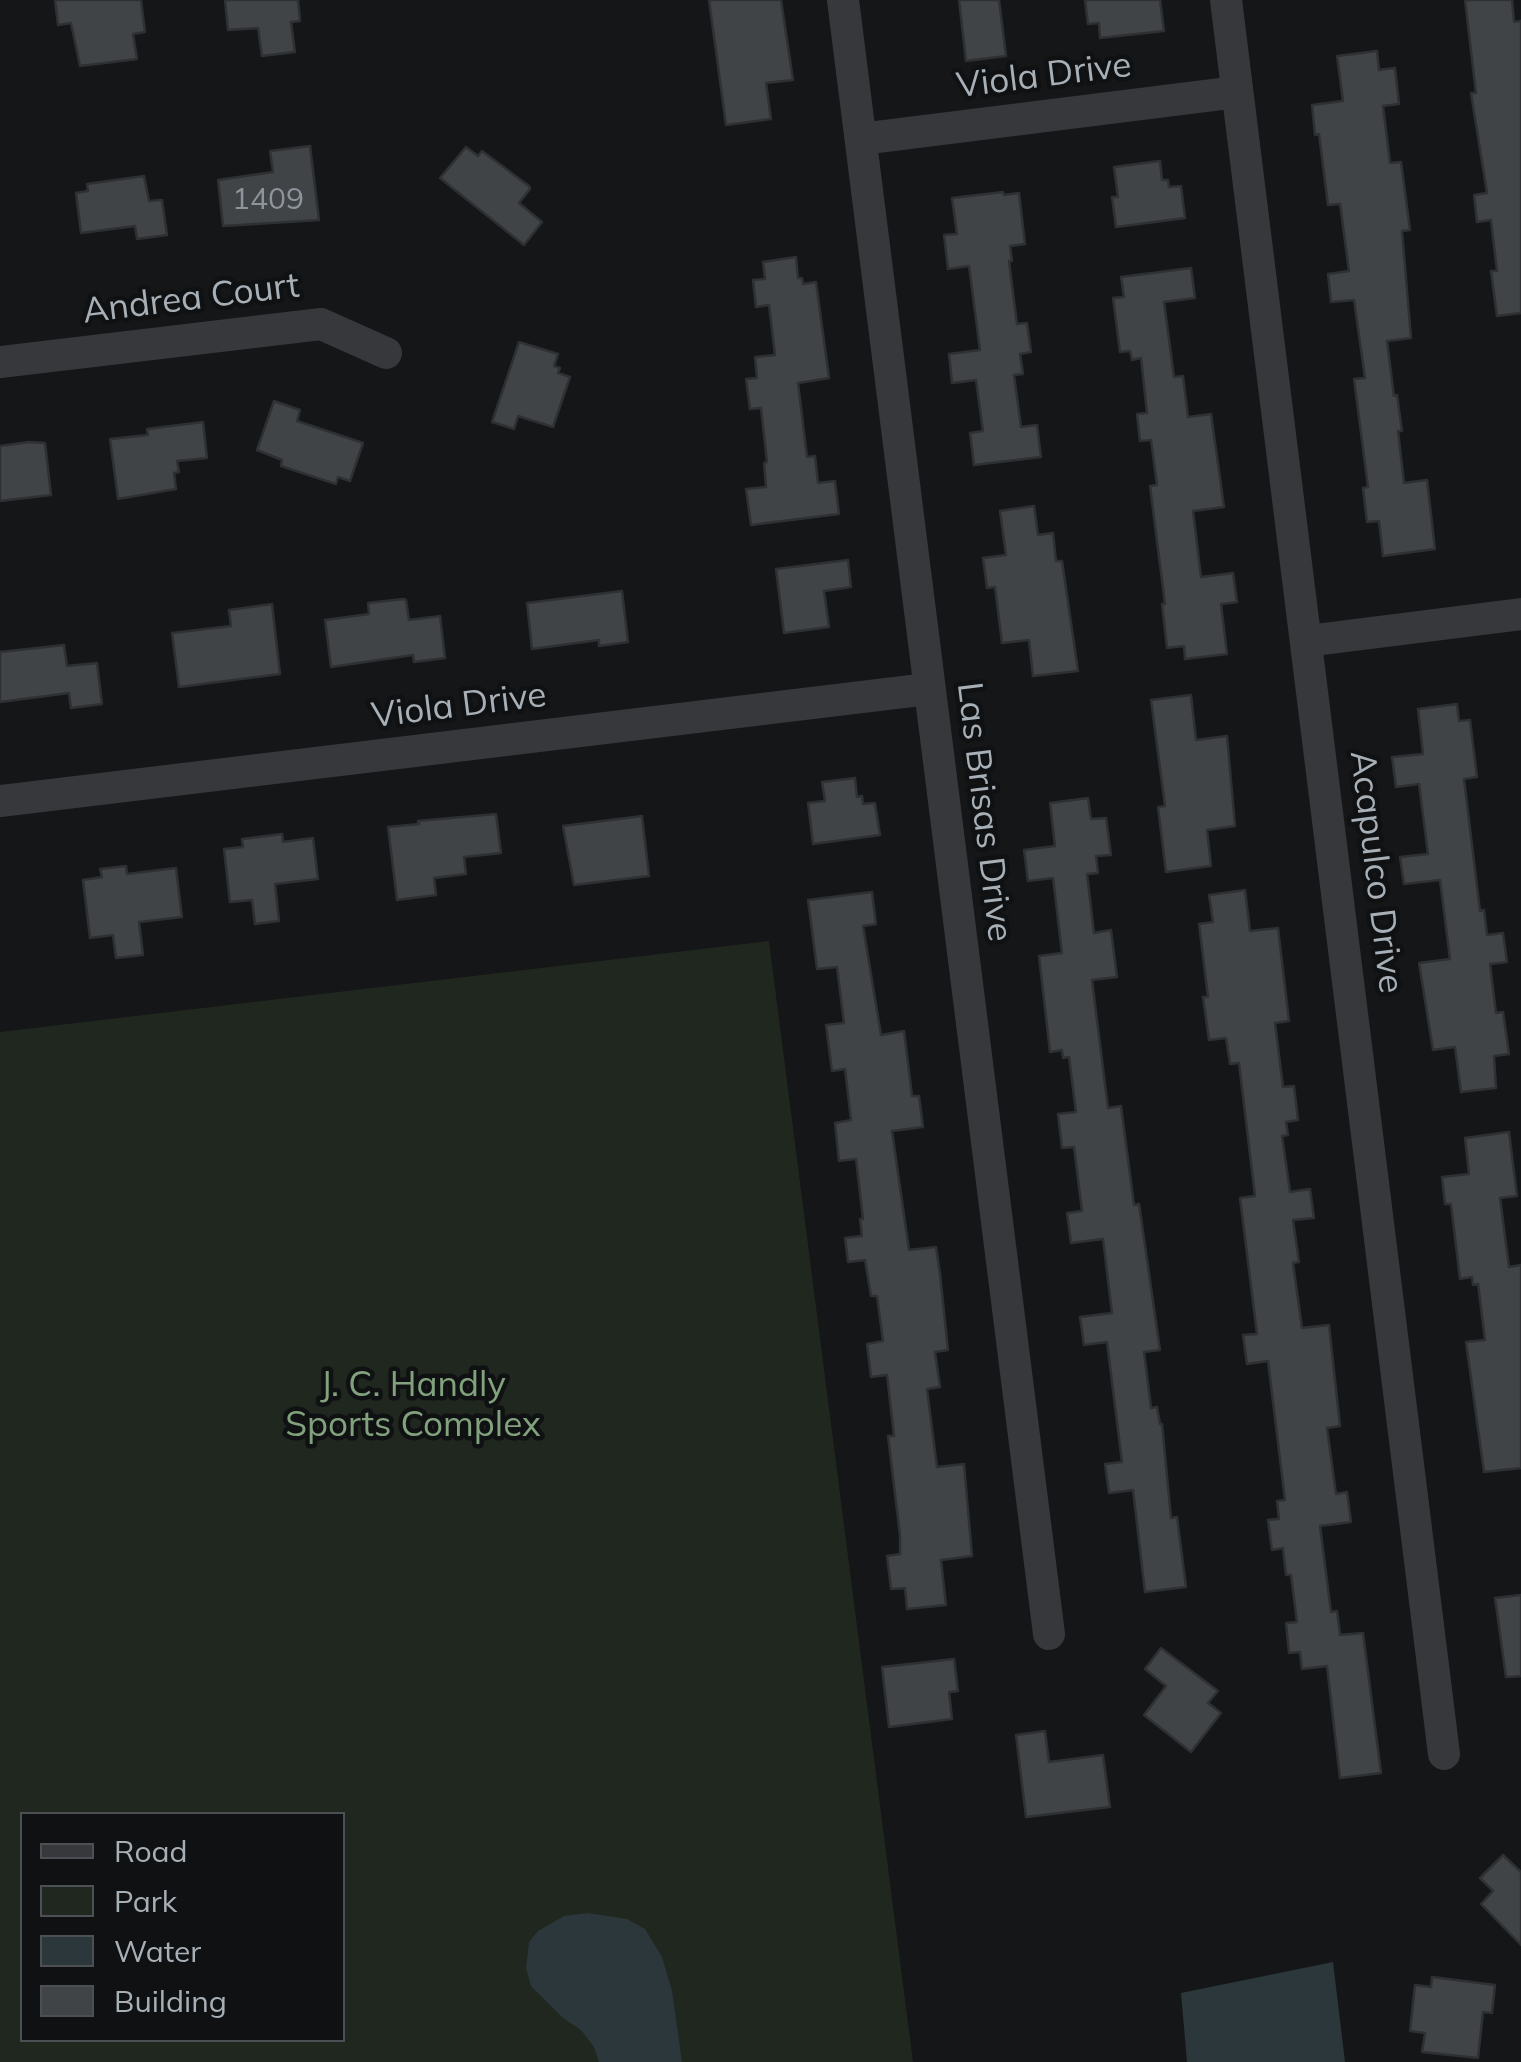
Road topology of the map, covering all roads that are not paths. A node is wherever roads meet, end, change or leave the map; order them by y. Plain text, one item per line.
1 (843, 0) edge
2 (1226, 0) edge
3 (1237, 92) junction
4 (860, 139) junction
5 (386, 353) dead end
6 (0, 362) edge
7 (1521, 614) edge
8 (1307, 642) junction
9 (928, 689) junction
10 (0, 802) edge
11 (1050, 1634) dead end
12 (1444, 1754) dead end

1 - 4 street, Las Brisas Drive
2 - 3 street, Acapulco Drive
3 - 4 street, Viola Drive
3 - 8 street, Acapulco Drive
4 - 9 street, Las Brisas Drive
5 - 6 street, Andrea Court
7 - 8 street
8 - 12 street, Acapulco Drive
9 - 10 street, Viola Drive
9 - 11 street, Las Brisas Drive

